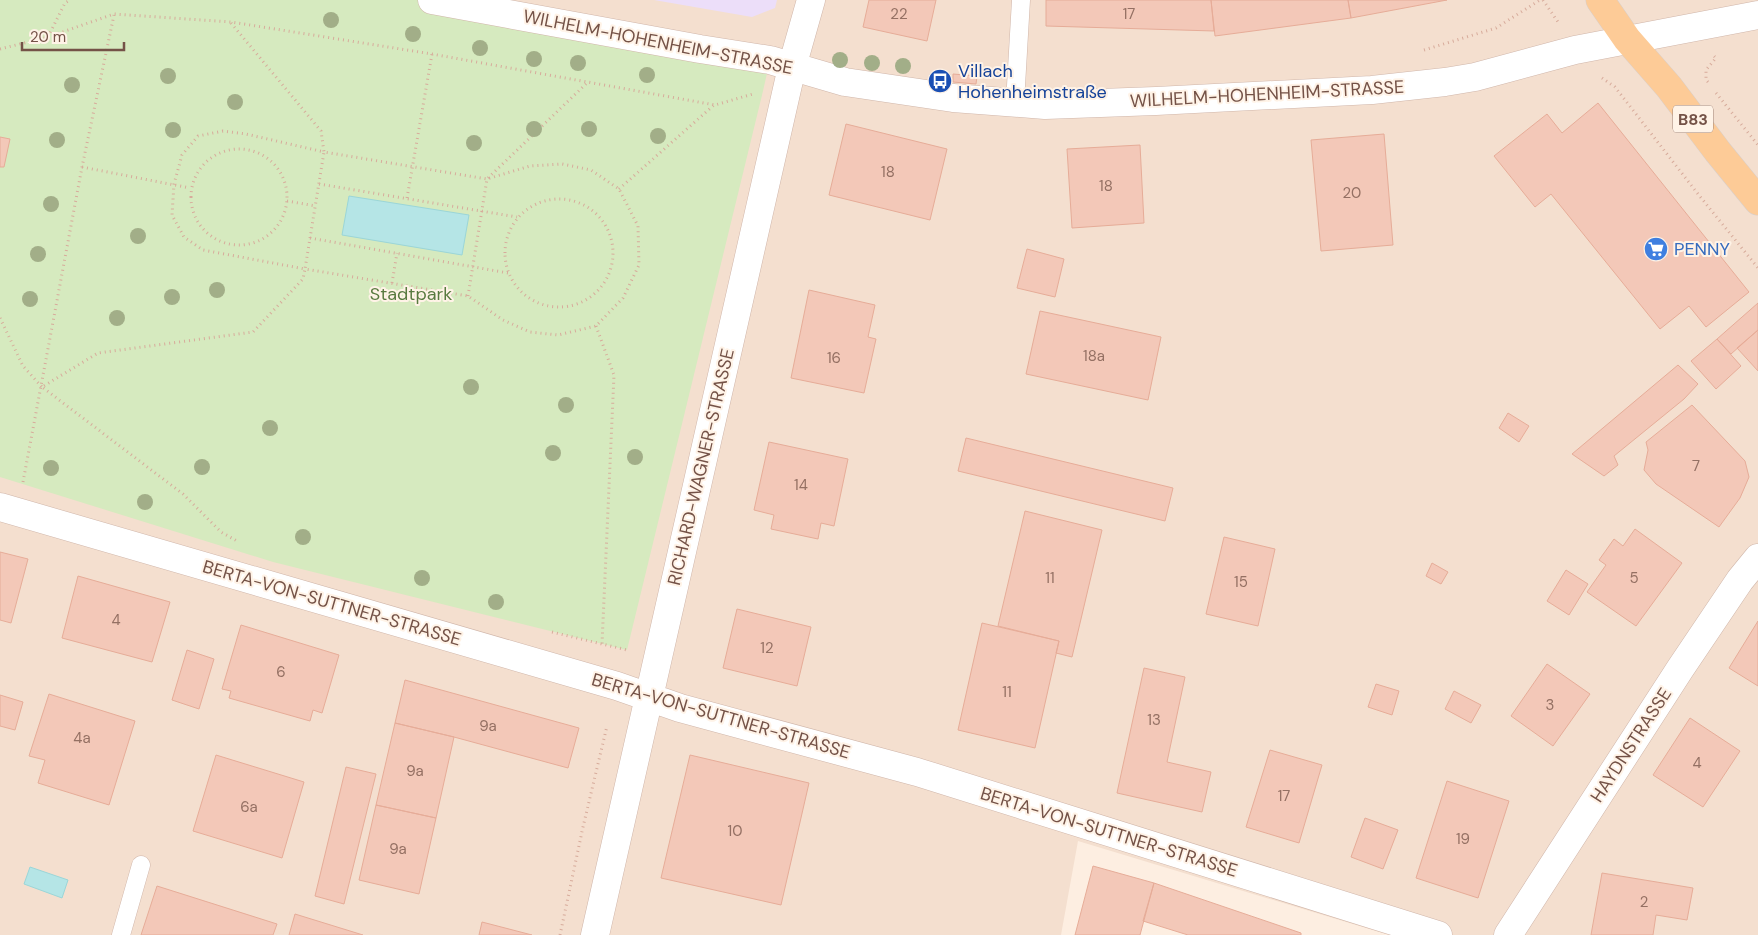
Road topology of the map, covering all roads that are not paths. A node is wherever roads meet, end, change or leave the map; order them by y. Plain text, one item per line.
1 (432, 0) edge
2 (811, 0) edge
3 (1021, 0) edge
4 (1600, 0) edge
5 (1758, 15) edge
6 (1627, 39) junction
7 (792, 67) junction
8 (1015, 103) junction
9 (1758, 201) edge
10 (0, 507) edge
11 (1758, 558) edge
12 (649, 696) junction
13 (141, 865) dead end
14 (121, 935) edge
15 (595, 935) edge
16 (1438, 935) edge
17 (1508, 935) edge

1 - 7 street, WILHELM-HOHENHEIM-STRASSE
2 - 7 street, RICHARD-WAGNER-STRASSE
3 - 8 lane
4 - 6 main road, B83
5 - 6 street, WILHELM-HOHENHEIM-STRASSE
6 - 8 street, WILHELM-HOHENHEIM-STRASSE
6 - 9 main road, B83
7 - 8 street, WILHELM-HOHENHEIM-STRASSE
7 - 12 street, RICHARD-WAGNER-STRASSE
10 - 12 street, BERTA-VON-SUTTNER-STRASSE
11 - 17 street, HAYDNSTRASSE
12 - 15 street, RICHARD-WAGNER-STRASSE
12 - 16 street, BERTA-VON-SUTTNER-STRASSE
13 - 14 lane

